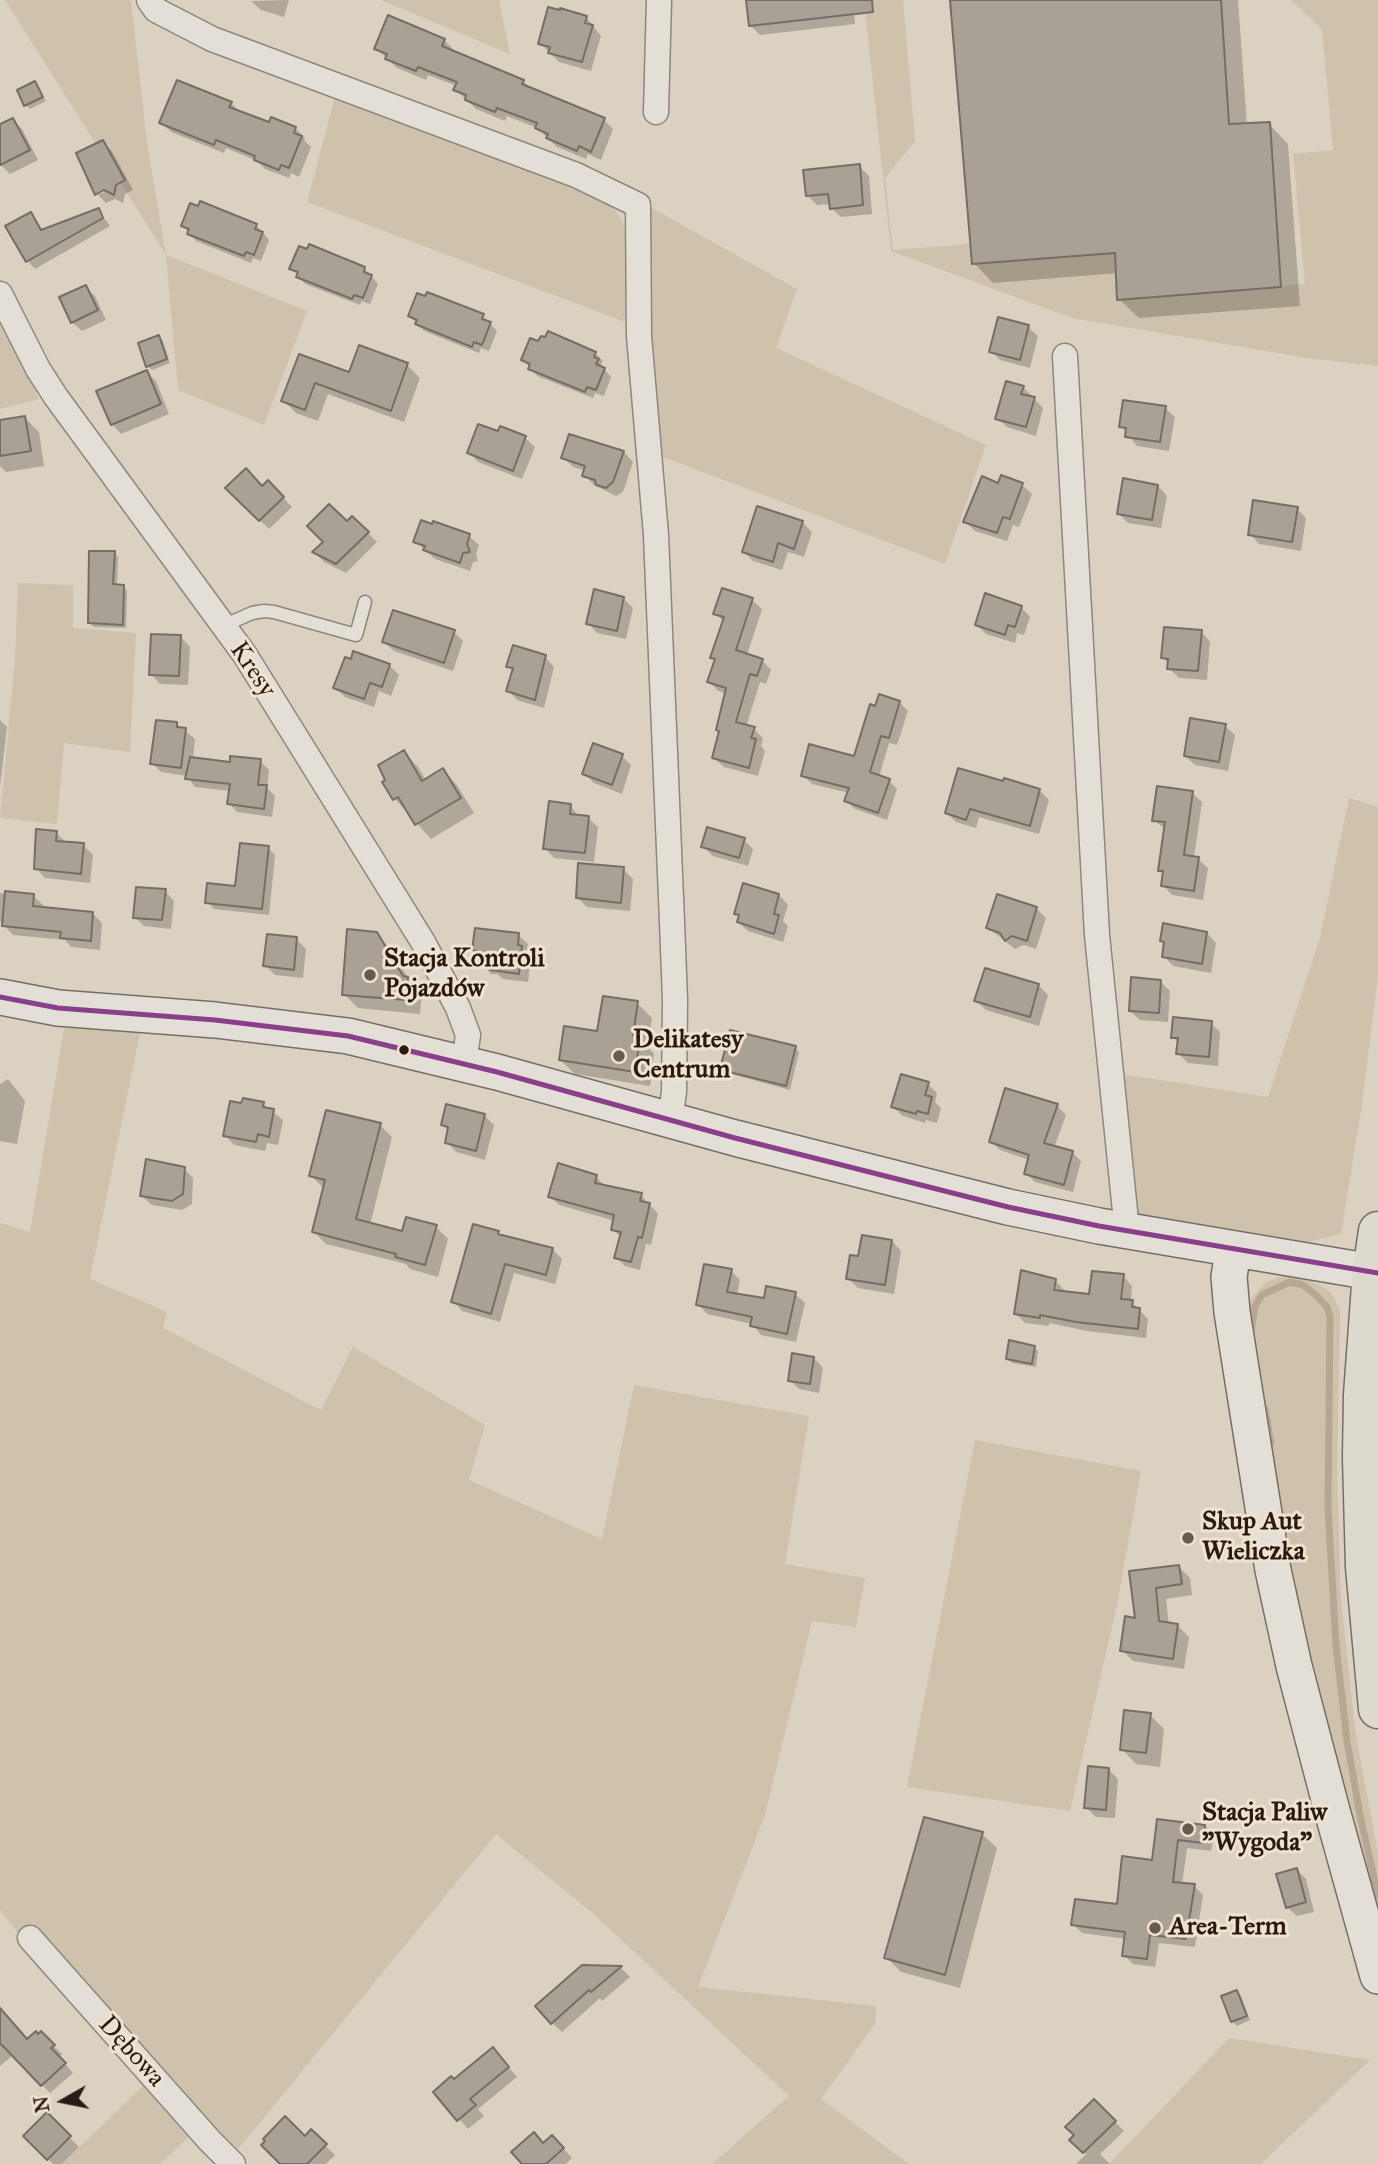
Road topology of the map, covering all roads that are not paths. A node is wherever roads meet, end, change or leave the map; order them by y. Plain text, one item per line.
1 (149, 0) edge
2 (659, 0) edge
3 (656, 112) dead end
4 (0, 294) edge
5 (1065, 356) dead end
6 (365, 602) dead end
7 (223, 626) junction
8 (0, 997) edge
9 (464, 1063) junction
10 (670, 1121) junction
11 (1127, 1231) junction
12 (1378, 1231) edge
13 (1233, 1250) junction
14 (1375, 1273) edge
15 (1378, 1709) edge
16 (30, 1938) dead end
17 (1378, 1976) edge
18 (233, 2164) edge

1 - 10 street
2 - 3 street
4 - 7 street, Kresy
5 - 11 street
6 - 7 lane
7 - 9 street, Kresy
8 - 9 street
9 - 10 street
10 - 11 street
11 - 13 street
12 - 14 main road
13 - 14 street
13 - 17 street
14 - 15 main road
16 - 18 street, Dębowa

